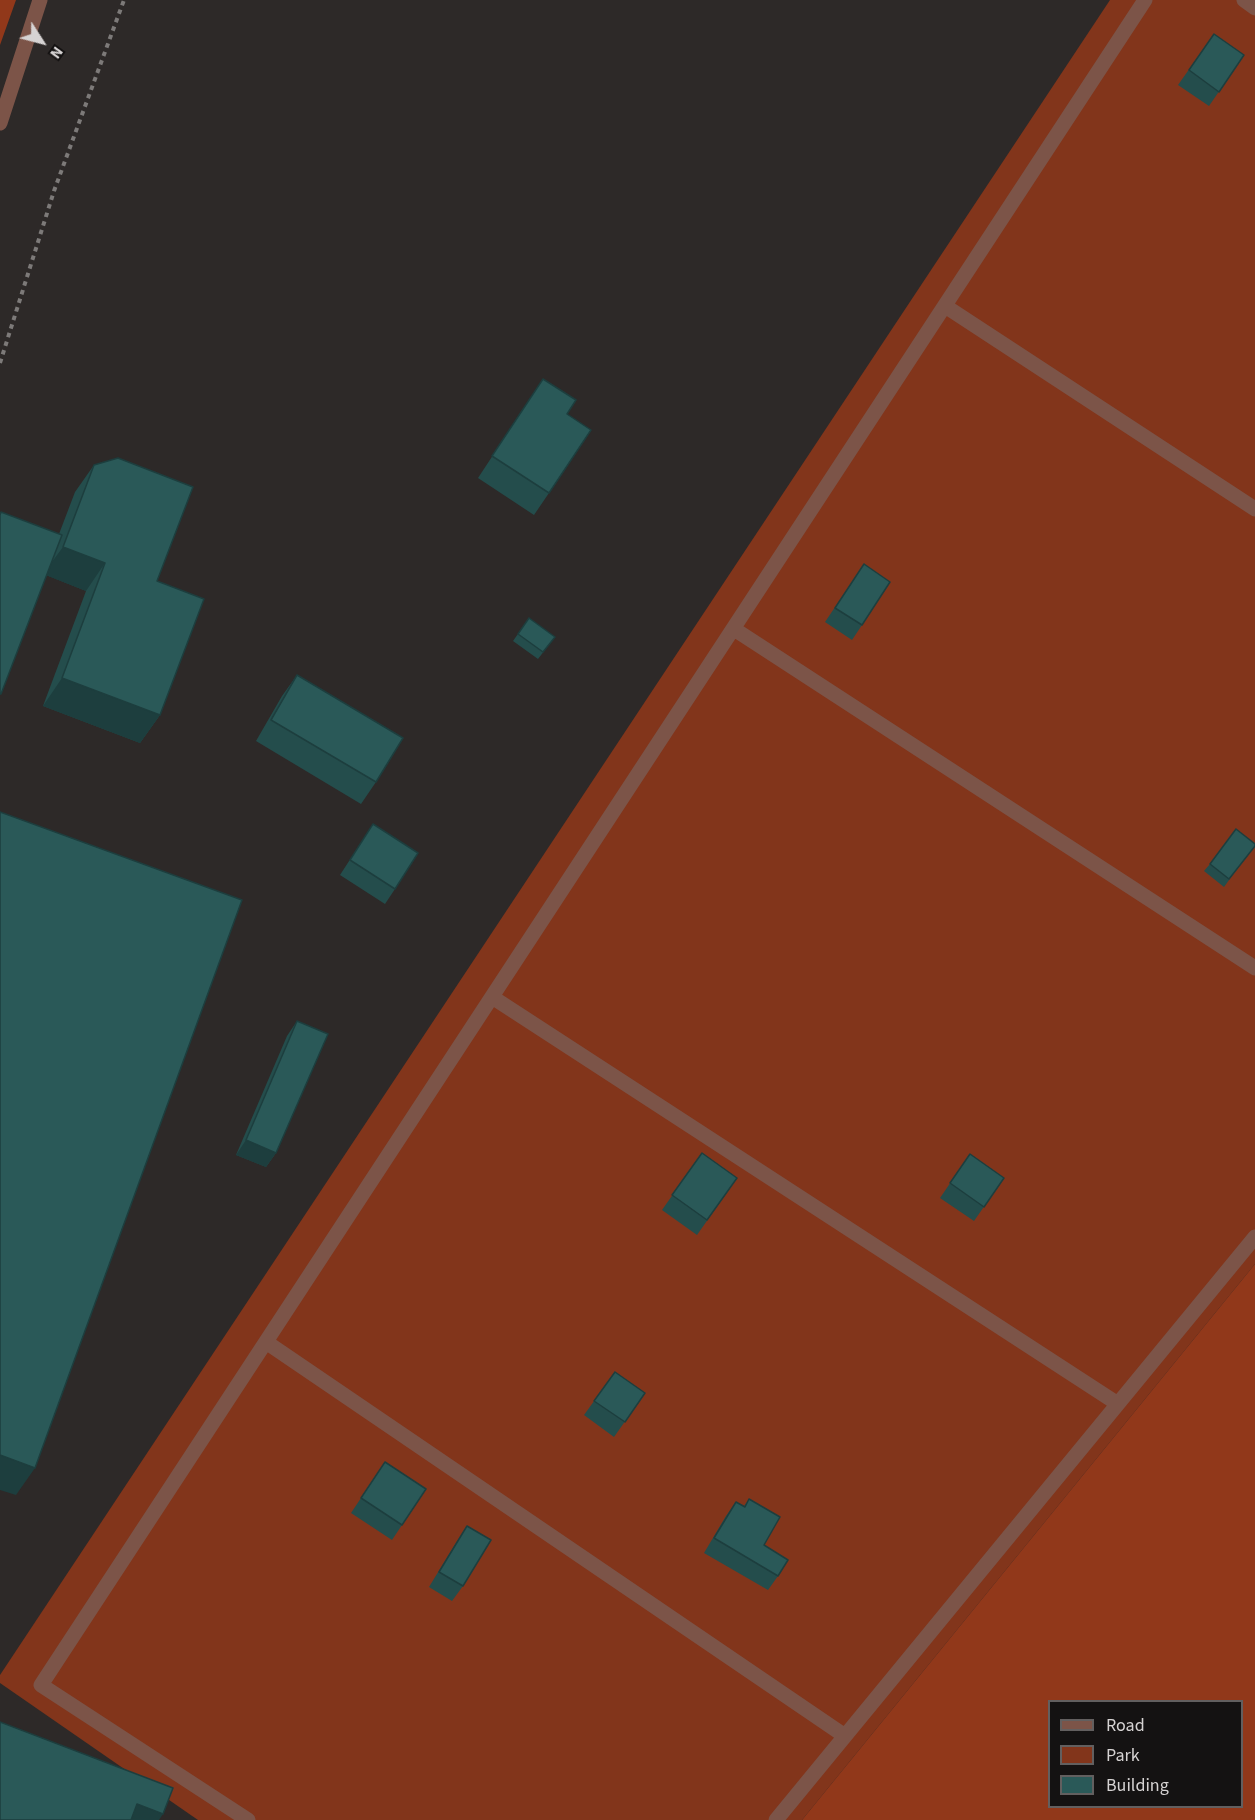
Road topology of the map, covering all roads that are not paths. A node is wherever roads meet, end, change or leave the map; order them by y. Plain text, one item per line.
1 (40, 0) edge
2 (1145, 0) edge
3 (1244, 0) edge
4 (1255, 8) edge
5 (0, 123) edge
6 (945, 306) junction
7 (1255, 509) edge
8 (734, 629) junction
9 (1255, 968) edge
10 (492, 997) junction
11 (1255, 1237) edge
12 (266, 1342) junction
13 (1118, 1404) junction
14 (845, 1736) junction
15 (248, 1820) edge
16 (776, 1820) edge

1 - 5 street
2 - 6 street
3 - 4 street
6 - 7 street
6 - 8 street
8 - 9 street
8 - 10 street
10 - 12 street
10 - 13 street
11 - 13 street
12 - 14 street
12 - 15 street
13 - 14 street
14 - 16 street

